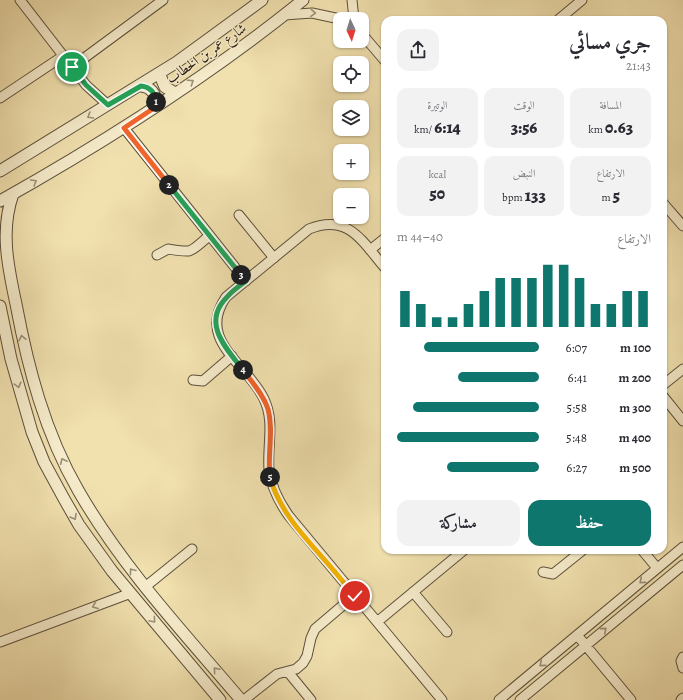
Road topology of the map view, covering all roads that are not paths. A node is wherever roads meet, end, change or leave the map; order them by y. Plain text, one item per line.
1 (20, 0) edge
2 (163, 0) edge
3 (262, 0) edge
4 (303, 0) edge
5 (352, 0) edge
6 (582, 0) edge
7 (353, 12) edge
8 (284, 15) junction
9 (563, 16) edge
10 (333, 18) edge
11 (369, 42) edge
12 (63, 56) junction
13 (381, 56) edge
14 (72, 67) junction
15 (159, 73) junction
16 (141, 86) junction
17 (175, 93) junction
18 (0, 98) edge
19 (108, 105) junction
20 (157, 106) junction
21 (124, 128) junction
22 (0, 171) edge
23 (13, 194) junction
24 (0, 201) edge
25 (667, 208) edge
26 (239, 215) dead end
27 (683, 226) edge
28 (209, 236) junction
29 (381, 241) edge
30 (370, 250) junction
31 (157, 255) dead end
32 (274, 258) junction
33 (381, 263) edge
34 (246, 281) junction
35 (0, 306) edge
36 (232, 356) junction
37 (683, 369) edge
38 (194, 380) dead end
39 (667, 382) edge
40 (667, 401) edge
41 (683, 421) edge
42 (77, 489) junction
43 (63, 497) junction
44 (683, 547) edge
45 (192, 549) dead end
46 (459, 554) edge
47 (578, 554) edge
48 (645, 554) edge
49 (683, 565) edge
50 (657, 568) junction
51 (543, 572) dead end
52 (145, 587) junction
53 (413, 592) junction
54 (131, 593) junction
55 (355, 596) junction
56 (377, 622) junction
57 (447, 632) dead end
58 (577, 635) junction
59 (0, 642) edge
60 (586, 645) junction
61 (683, 657) edge
62 (683, 668) edge
63 (288, 672) junction
64 (220, 700) edge
65 (243, 700) edge
66 (311, 700) edge
67 (442, 700) edge
68 (499, 700) edge
69 (520, 700) edge
70 (631, 700) edge

1 - 12 street
2 - 14 street
3 - 15 street, شارع عمر بن الخطاب
4 - 8 street, شارع عمر بن الخطاب
5 - 7 street
6 - 9 street
8 -> 10 street
17 -> 8 street, شارع عمر بن الخطاب
11 - 13 street
12 - 14 street
12 - 18 street
14 - 19 street
15 - 16 street, شارع عمر بن الخطاب
15 - 17 street
16 - 19 street, شارع عمر بن الخطاب
16 - 20 street
17 - 20 street, شارع عمر بن الخطاب
19 -> 22 street, شارع عمر بن الخطاب
20 - 21 street, شارع عمر بن الخطاب
23 -> 21 street, شارع عمر بن الخطاب
21 - 28 street
23 - 24 street, شارع عمر بن الخطاب
42 -> 23 street
25 - 27 street
26 - 32 street
28 - 31 street
28 - 34 street
29 - 30 street
30 - 32 street
30 - 33 street
32 - 34 street
34 - 36 street
35 -> 43 street
36 - 38 street
36 - 55 street
37 - 39 street
40 - 41 street
42 - 43 street
52 -> 42 street
43 -> 54 street
44 - 50 street
45 - 52 street
46 - 53 street
47 - 51 street
48 - 50 street
60 -> 49 street
50 -> 58 street
65 -> 52 street
53 - 56 street
53 - 57 street
54 -> 59 street
54 -> 64 street
55 - 56 street
55 - 63 street
56 - 67 street
58 - 60 street
58 -> 68 street
60 - 69 street
60 - 70 street
61 - 62 street
63 - 65 street
63 - 66 street

